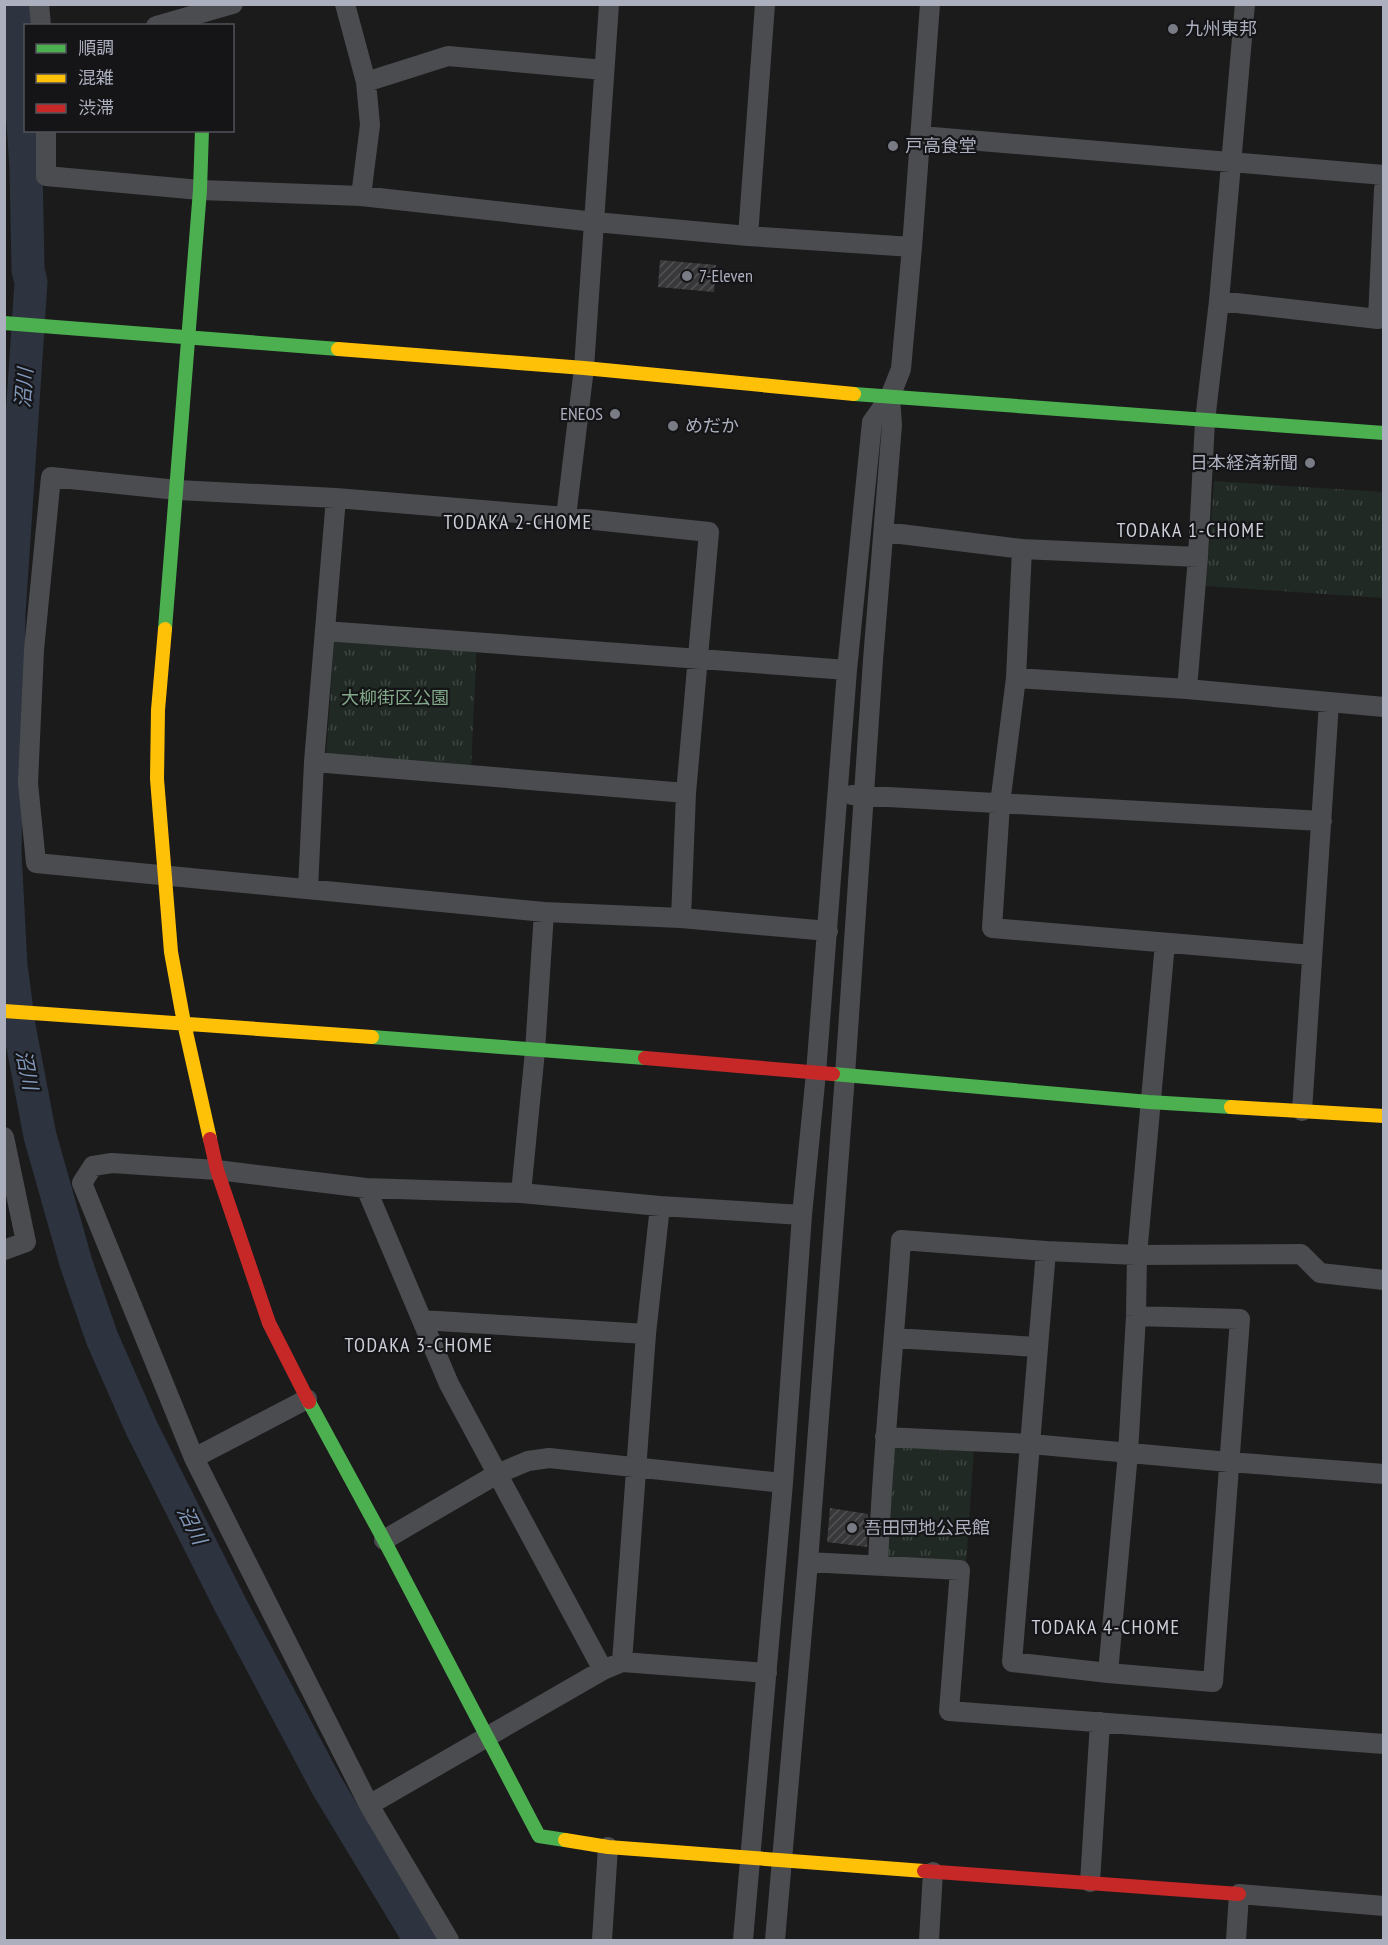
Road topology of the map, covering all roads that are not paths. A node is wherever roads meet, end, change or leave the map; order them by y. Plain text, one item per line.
1 (39, 4) edge
2 (233, 4) edge
3 (345, 4) edge
4 (609, 4) edge
5 (765, 4) edge
6 (930, 4) edge
7 (1245, 4) edge
8 (209, 13) edge
9 (41, 24) edge
10 (164, 24) edge
11 (604, 70) junction
12 (366, 82) junction
13 (46, 132) edge
14 (202, 132) edge
15 (921, 136) junction
16 (1231, 162) junction
17 (1383, 175) edge
18 (1383, 189) edge
19 (200, 190) junction
20 (361, 196) junction
21 (594, 222) junction
22 (748, 236) junction
23 (912, 247) junction
24 (1219, 301) junction
25 (4, 323) edge
26 (188, 339) junction
27 (584, 368) junction
28 (890, 397) junction
29 (1205, 421) junction
30 (1383, 433) edge
31 (177, 490) junction
32 (336, 498) junction
33 (566, 518) junction
34 (884, 532) junction
35 (1022, 549) junction
36 (1198, 557) junction
37 (325, 631) junction
38 (698, 659) junction
39 (847, 670) junction
40 (1016, 678) junction
41 (1187, 689) junction
42 (1329, 703) junction
43 (1383, 707) edge
44 (314, 762) junction
45 (686, 793) junction
46 (837, 795) junction
47 (864, 796) junction
48 (1000, 804) junction
49 (1322, 821) junction
50 (164, 874) junction
51 (308, 889) junction
52 (544, 912) junction
53 (681, 918) junction
54 (828, 931) junction
55 (1165, 943) junction
56 (1312, 955) junction
57 (4, 1011) edge
58 (184, 1023) junction
59 (535, 1051) junction
60 (816, 1073) junction
61 (846, 1075) junction
62 (1149, 1102) junction
63 (1302, 1111) junction
64 (1383, 1116) edge
65 (4, 1137) edge
66 (217, 1170) junction
67 (366, 1188) junction
68 (520, 1192) junction
69 (660, 1206) junction
70 (802, 1215) junction
71 (4, 1250) edge
72 (1046, 1251) junction
73 (1137, 1255) junction
74 (1383, 1280) edge
75 (1136, 1316) junction
76 (422, 1320) junction
77 (646, 1334) junction
78 (895, 1338) junction
79 (1036, 1347) junction
80 (307, 1400) junction
81 (885, 1437) junction
82 (1031, 1444) junction
83 (1128, 1453) junction
84 (194, 1458) junction
85 (1229, 1462) junction
86 (637, 1466) junction
87 (497, 1474) junction
88 (1383, 1474) edge
89 (783, 1483) junction
90 (384, 1540) junction
91 (808, 1562) junction
92 (878, 1564) junction
93 (613, 1666) junction
94 (767, 1673) junction
95 (1108, 1673) junction
96 (1100, 1722) junction
97 (487, 1738) junction
98 (1383, 1744) edge
99 (369, 1805) junction
100 (609, 1847) junction
101 (750, 1857) junction
102 (781, 1859) junction
103 (933, 1872) junction
104 (1090, 1882) junction
105 (1239, 1894) junction
106 (1383, 1906) edge
107 (449, 1941) edge
108 (602, 1941) edge
109 (743, 1941) edge
110 (775, 1941) edge
111 (929, 1941) edge
112 (1236, 1941) edge

1 - 9 street
2 - 8 street
3 - 12 street
4 - 11 street
5 - 22 street
6 - 15 street
7 - 16 street
8 - 10 street
11 - 12 street
11 - 21 street
12 - 20 street
13 - 19 street
14 - 19 street
15 - 16 street
15 - 23 street
16 - 17 street
16 - 24 street
18 - 24 street
19 - 20 street
19 - 26 street
20 - 21 street
21 - 22 street
21 - 27 street
22 - 23 street
23 - 28 street
24 - 29 street
25 - 26 street
26 - 27 street
26 - 31 street
27 - 28 street
27 - 33 street
28 - 29 street
28 - 34 street
28 - 39 street
29 - 30 street
29 - 36 street
31 - 32 street
31 - 50 street
31 - 50 street
32 - 33 street
32 - 37 street
33 - 38 street
34 - 35 street
34 - 47 street
35 - 36 street
35 - 40 street
36 - 41 street
37 - 38 street
37 - 44 street
38 - 39 street
38 - 45 street
39 - 46 street
40 - 41 street
40 - 48 street
41 - 42 street
42 - 43 street
42 - 49 street
44 - 45 street
44 - 51 street
45 - 53 street
46 - 47 street
46 - 54 street
47 - 48 street
47 - 61 street
48 - 49 street
48 - 55 street
49 - 56 street
50 - 51 street
50 - 58 street
51 - 52 street
52 - 53 street
52 - 59 street
53 - 54 street
54 - 60 street
55 - 56 street
55 - 62 street
56 - 63 street
57 - 58 street
58 - 59 street
58 - 66 street
59 - 60 street
59 - 68 street
60 - 61 street
60 - 70 street
61 - 62 street
61 - 91 street
62 - 63 street
62 - 73 street
63 - 64 street
65 - 71 street
66 - 67 street
66 - 80 street
66 - 84 street
67 - 68 street
67 - 76 street
68 - 69 street
69 - 70 street
69 - 77 street
70 - 89 street
72 - 73 street
72 - 78 street
72 - 79 street
73 - 74 street
73 - 75 street
75 - 83 street
75 - 85 street
76 - 77 street
76 - 87 street
77 - 86 street
78 - 79 street
78 - 81 street
79 - 82 street
80 - 84 street
80 - 90 street
81 - 82 street
81 - 92 street
82 - 83 street
82 - 95 street
83 - 85 street
83 - 95 street
84 - 99 street
85 - 88 street
85 - 95 street
86 - 87 street
86 - 89 street
86 - 93 street
87 - 90 street
87 - 93 street
89 - 94 street
90 - 97 street
91 - 92 street
91 - 102 street
92 - 96 street
93 - 94 street
93 - 97 street
94 - 101 street
96 - 98 street
96 - 104 street
97 - 99 street
97 - 100 street
99 - 107 street
100 - 101 street
100 - 108 street
101 - 102 street
101 - 109 street
102 - 103 street
102 - 110 street
103 - 104 street
103 - 111 street
104 - 105 street
105 - 106 street
105 - 112 street

